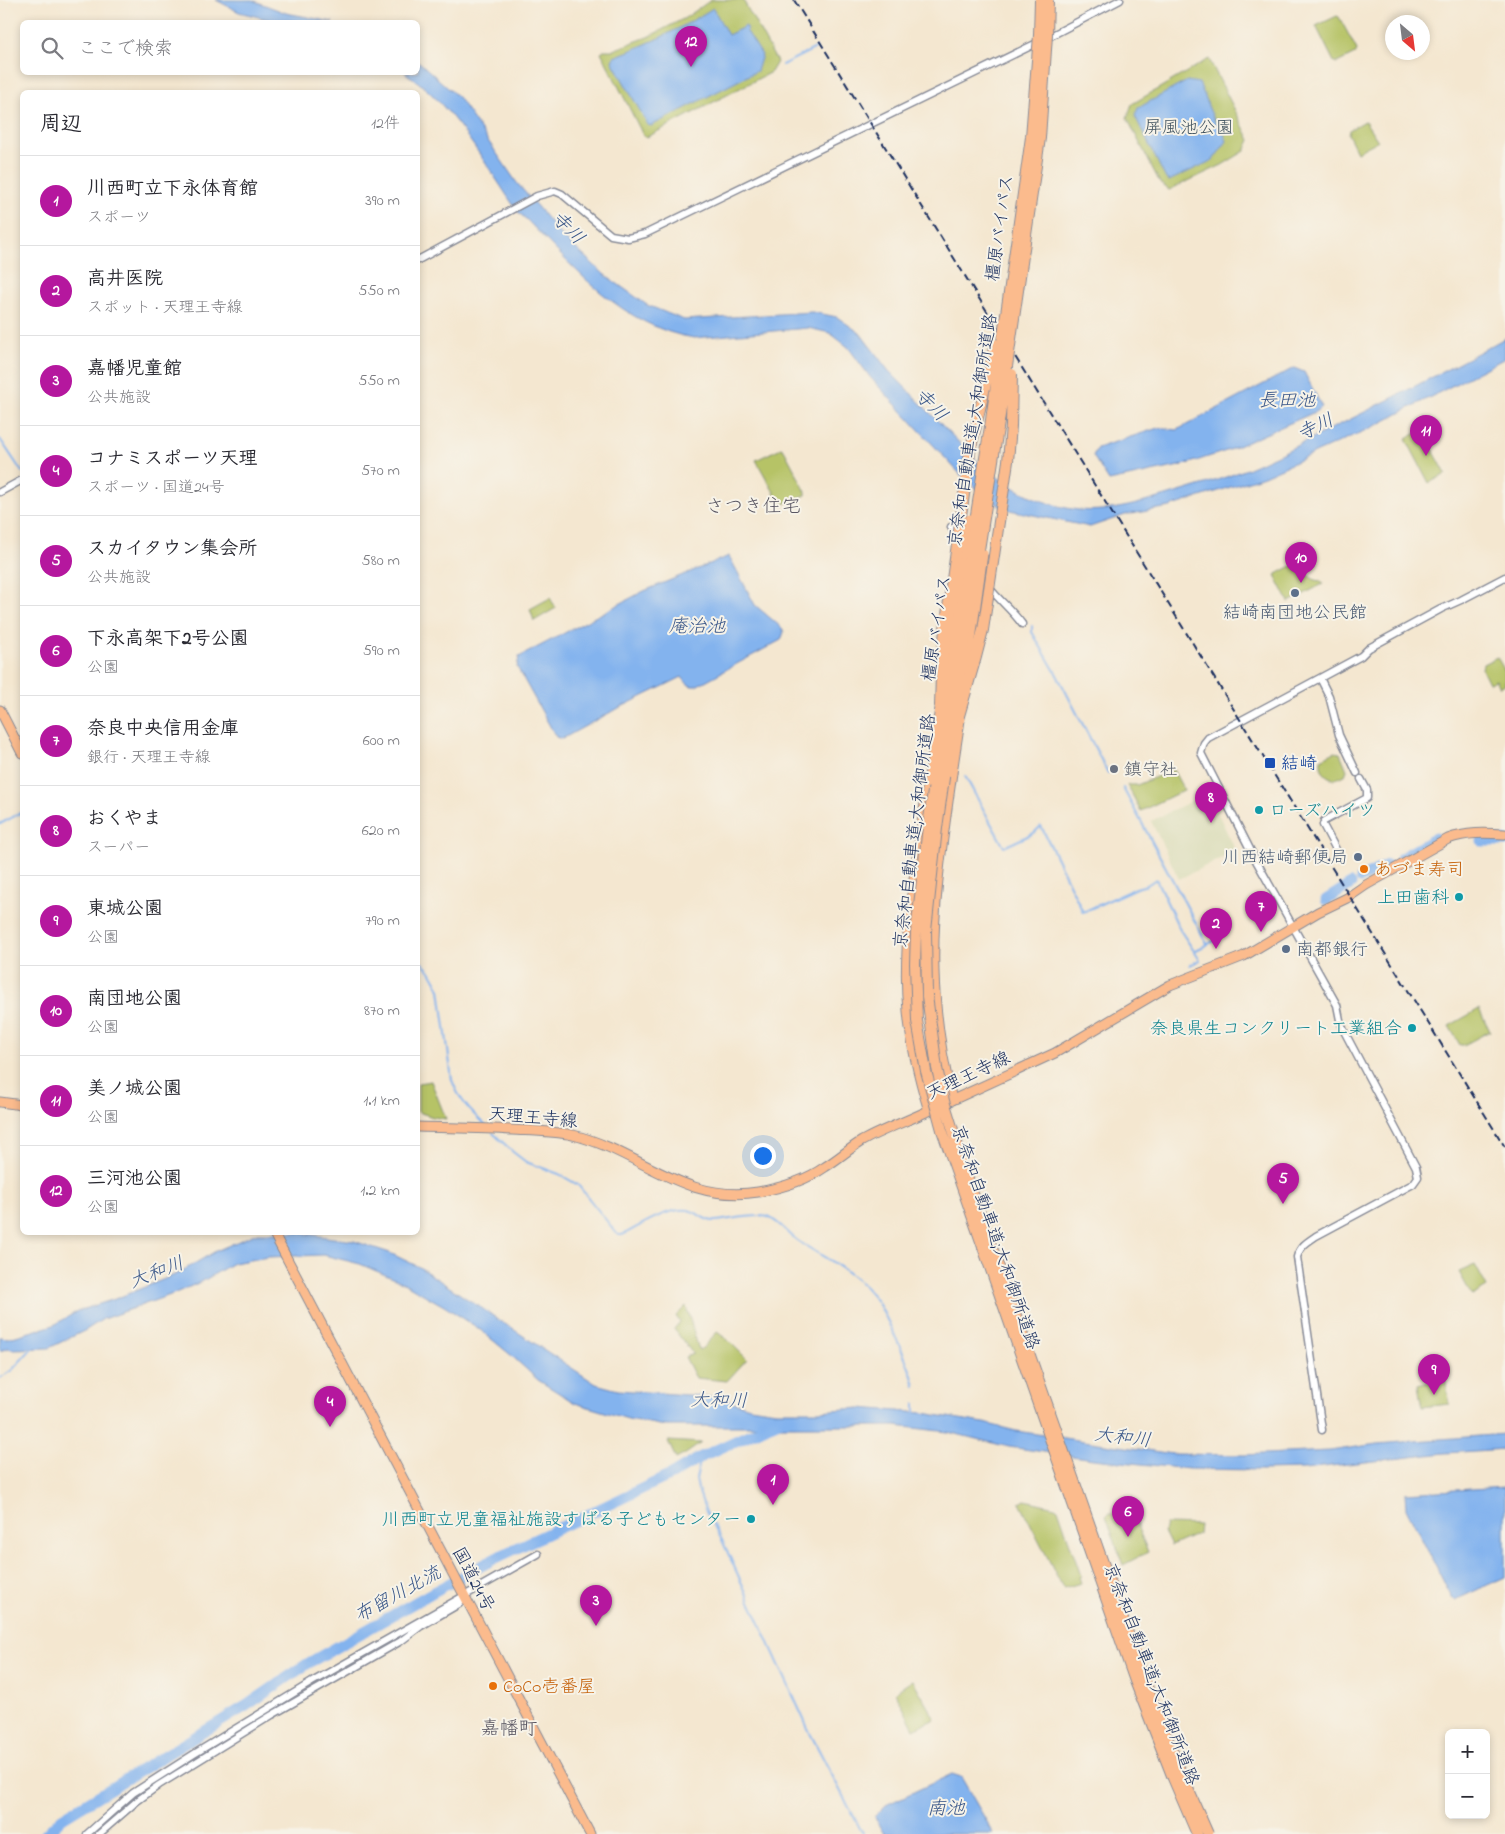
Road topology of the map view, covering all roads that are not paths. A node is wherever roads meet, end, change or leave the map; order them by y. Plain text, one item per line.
1 (1039, 0) edge
2 (1049, 0) edge
3 (1120, 0) edge
4 (1049, 36) junction
5 (1037, 43) junction
6 (420, 259) edge
7 (1005, 302) junction
8 (1012, 353) junction
9 (20, 481) edge
10 (0, 492) edge
11 (952, 527) dead end
12 (1505, 577) edge
13 (1022, 624) dead end
14 (1320, 678) junction
15 (0, 710) edge
16 (944, 742) junction
17 (20, 749) edge
18 (1505, 834) edge
19 (1339, 855) dead end
20 (1293, 926) junction
21 (952, 1100) junction
22 (0, 1102) edge
23 (20, 1105) edge
24 (929, 1111) junction
25 (420, 1127) edge
26 (276, 1235) edge
27 (1322, 1430) dead end
28 (538, 1554) dead end
29 (464, 1593) junction
30 (87, 1834) edge
31 (100, 1834) edge
32 (590, 1834) edge
33 (1197, 1834) edge
34 (1208, 1834) edge

1 - 5 main road, 橿原バイパス
1 - 16 highway, 京奈和自動車道;大和御所道路, bridge
2 - 4 main road, 橿原バイパス
2 - 16 highway, 京奈和自動車道;大和御所道路, bridge
3 - 4 street
4 - 5 street
4 - 8 main road, 橿原バイパス, bridge
5 - 6 street
5 - 7 main road, 橿原バイパス, bridge
7 - 16 highway, bridge
7 - 24 main road, 橿原バイパス, bridge
8 - 16 highway, bridge
8 - 21 main road, 橿原バイパス, bridge
9 - 10 street
11 - 13 street
12 - 14 street
14 - 19 street
14 - 20 street
15 - 17 main road
16 - 33 highway, 京奈和自動車道;大和御所道路, bridge
16 - 34 highway, 京奈和自動車道;大和御所道路, bridge
18 - 20 main road, 天理王寺線
20 - 21 main road, 天理王寺線
20 - 27 street
21 - 24 main road, 天理王寺線
22 - 23 main road
24 - 25 main road, 天理王寺線
26 - 29 main road, 国道24号
28 - 29 street
29 - 30 street
29 - 31 street
29 - 32 main road, 国道24号

